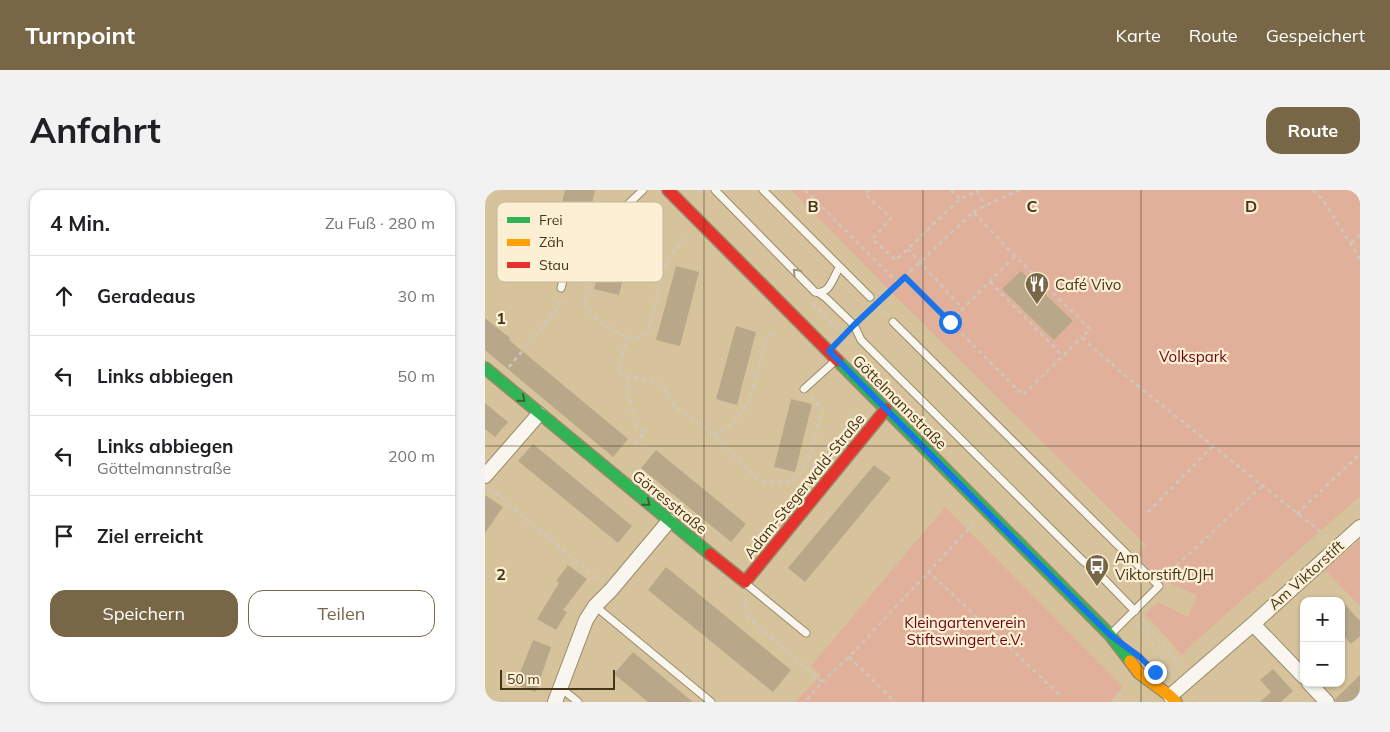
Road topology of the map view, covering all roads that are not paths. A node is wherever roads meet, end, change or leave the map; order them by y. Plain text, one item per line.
1 (643, 190) edge
2 (668, 190) edge
3 (715, 190) edge
4 (763, 190) edge
5 (630, 202) edge
6 (840, 267) junction
7 (563, 282) edge
8 (561, 288) road end
9 (819, 293) junction
10 (870, 297) dead end
11 (893, 322) road end
12 (833, 355) junction
13 (485, 368) edge
14 (805, 389) road end
15 (886, 409) junction
16 (539, 414) junction
17 (485, 476) edge
18 (669, 521) junction
19 (1360, 528) edge
20 (745, 582) junction
21 (595, 606) junction
22 (1135, 611) junction
23 (1253, 624) junction
24 (806, 633) dead end
25 (1110, 635) junction
26 (1300, 673) edge
27 (1313, 687) edge
28 (561, 688) junction
29 (1173, 699) edge
30 (555, 702) edge
31 (578, 702) edge
32 (711, 702) edge
33 (1327, 702) edge

1 - 5 lane
2 - 12 street, Göttelmannstraße
9 -> 3 lane
4 - 6 lane
6 - 9 lane
6 - 10 lane
7 - 8 lane
9 - 22 lane
11 - 22 lane
12 - 14 lane
12 - 15 street, Göttelmannstraße
13 -> 16 street, Görresstraße
15 - 20 street, Adam-Stegerwald-Straße
15 - 25 street, Göttelmannstraße
16 - 17 street
16 -> 18 street, Görresstraße
18 - 20 street, Görresstraße
18 - 21 street
19 - 23 street, Am Viktorstift
20 - 24 lane
21 - 28 street
21 - 32 lane
22 - 25 lane
23 - 26 street
23 - 29 street, Am Viktorstift
25 - 29 street, Göttelmannstraße
25 - 29 street, Göttelmannstraße
27 - 33 street
28 - 30 street
28 - 31 lane

